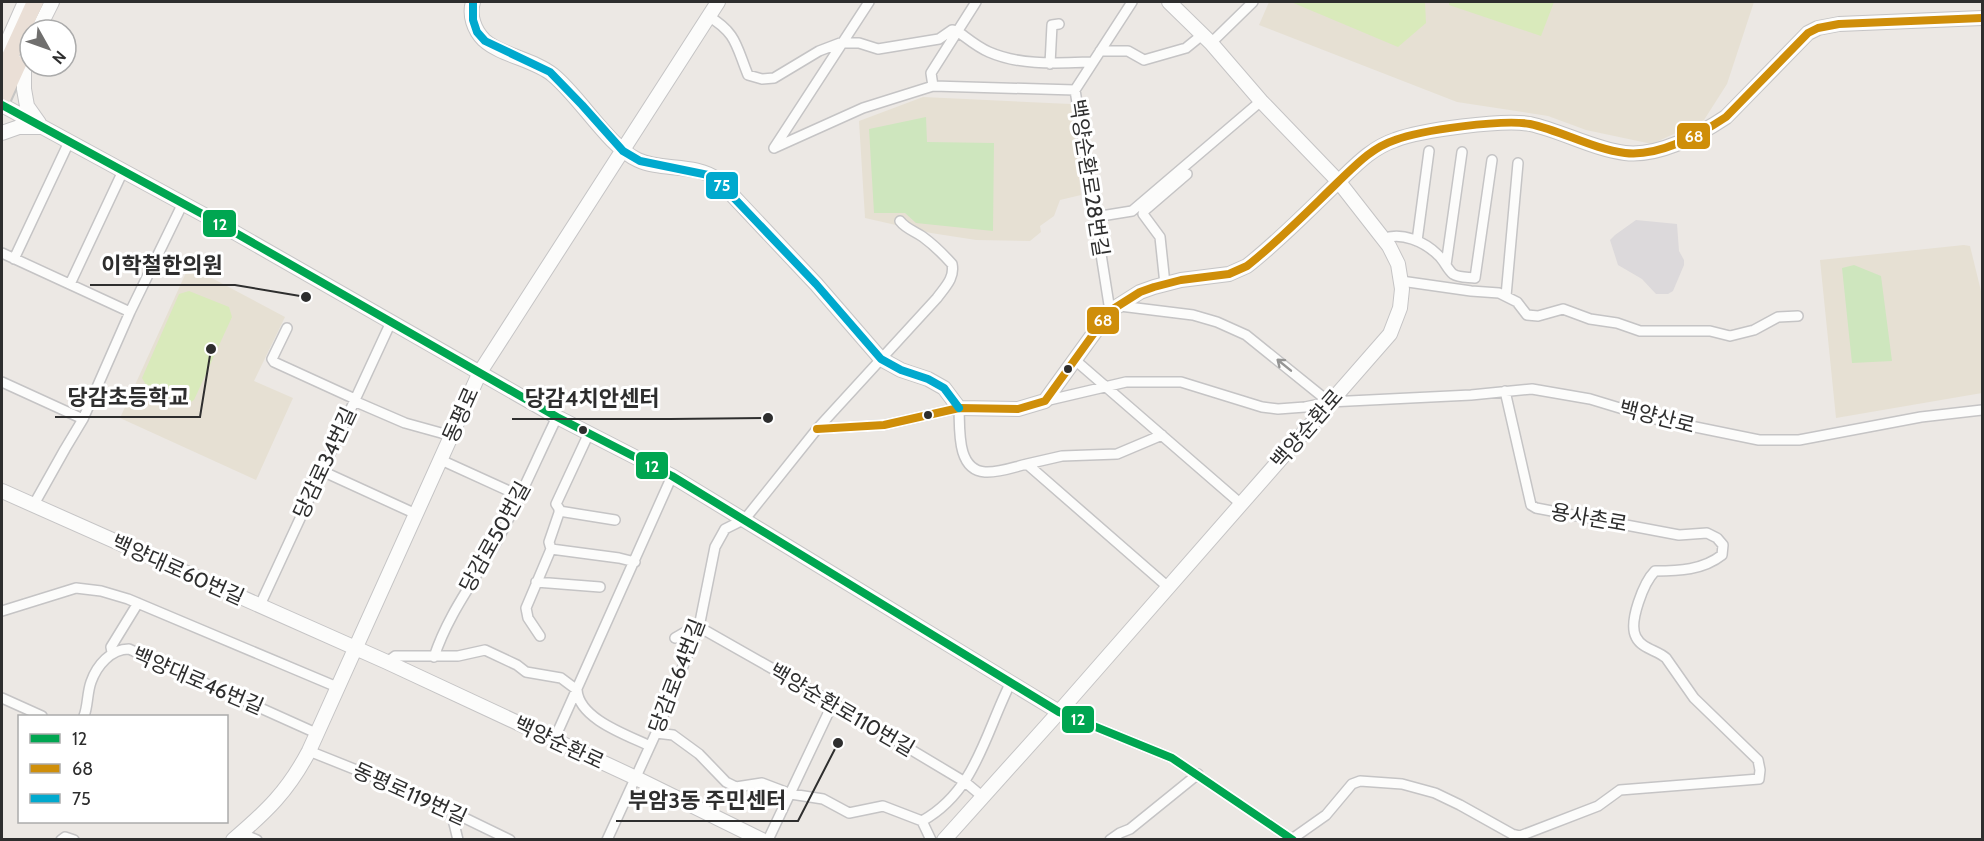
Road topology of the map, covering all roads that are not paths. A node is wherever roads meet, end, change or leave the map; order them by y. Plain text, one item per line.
1 (25, 2) edge
2 (35, 2) edge
3 (47, 2) edge
4 (52, 2) edge
5 (473, 2) edge
6 (718, 2) edge
7 (869, 2) edge
8 (976, 2) edge
9 (1132, 2) edge
10 (1169, 2) edge
11 (1253, 2) edge
12 (708, 16) junction
13 (39, 18) edge
14 (44, 18) edge
15 (1983, 18) edge
16 (1059, 24) dead end
17 (957, 31) junction
18 (1206, 39) junction
19 (842, 43) junction
20 (1100, 51) junction
21 (2, 54) edge
22 (1093, 62) junction
23 (1050, 64) junction
24 (18, 67) edge
25 (2, 74) edge
26 (18, 74) edge
27 (24, 78) edge
28 (933, 86) junction
29 (1075, 90) junction
30 (1261, 100) junction
31 (2, 105) edge
32 (42, 127) junction
33 (2, 133) edge
34 (69, 142) junction
35 (623, 151) junction
36 (1429, 151) dead end
37 (1462, 152) dead end
38 (1492, 160) dead end
39 (1518, 163) dead end
40 (123, 171) junction
41 (1187, 174) dead end
42 (1339, 182) junction
43 (183, 203) junction
44 (1095, 217) junction
45 (900, 221) dead end
46 (1383, 238) junction
47 (1417, 242) junction
48 (2, 253) edge
49 (14, 259) junction
50 (1446, 265) junction
51 (1401, 281) junction
52 (70, 284) junction
53 (1165, 284) junction
54 (1506, 296) junction
55 (1115, 309) junction
56 (130, 312) junction
57 (1798, 316) dead end
58 (391, 322) junction
59 (287, 328) dead end
60 (881, 359) junction
61 (1075, 360) junction
62 (480, 372) junction
63 (2, 382) edge
64 (1105, 386) junction
65 (1505, 391) junction
66 (355, 400) junction
67 (1046, 401) junction
68 (1329, 402) junction
69 (959, 408) junction
70 (1983, 410) edge
71 (557, 417) junction
72 (83, 419) junction
73 (817, 429) junction
74 (589, 433) junction
75 (1162, 435) junction
76 (452, 436) junction
77 (441, 460) junction
78 (1027, 464) junction
79 (322, 471) junction
80 (672, 476) junction
81 (2, 491) edge
82 (520, 496) junction
83 (1241, 504) junction
84 (33, 506) junction
85 (560, 512) junction
86 (416, 514) junction
87 (745, 519) junction
88 (615, 520) dead end
89 (551, 549) junction
90 (635, 562) junction
91 (536, 582) junction
92 (600, 586) dead end
93 (1168, 587) junction
94 (138, 603) junction
95 (260, 605) junction
96 (2, 611) edge
97 (699, 627) junction
98 (540, 636) dead end
99 (675, 638) dead end
100 (355, 648) junction
101 (112, 652) junction
102 (434, 657) junction
103 (387, 662) junction
104 (1011, 682) junction
105 (337, 687) junction
106 (577, 690) junction
107 (2, 698) edge
108 (833, 703) junction
109 (1059, 712) junction
110 (38, 715) edge
111 (84, 715) edge
112 (316, 733) junction
113 (656, 733) junction
114 (554, 740) junction
115 (650, 746) junction
116 (309, 752) junction
117 (1198, 774) junction
118 (636, 778) junction
119 (966, 783) junction
120 (791, 794) junction
121 (983, 797) junction
122 (451, 811) junction
123 (922, 821) junction
124 (237, 836) edge
125 (1123, 836) edge
126 (1293, 839) edge
127 (61, 840) edge
128 (74, 840) edge
129 (257, 840) edge
130 (458, 840) edge
131 (510, 840) edge
132 (608, 840) edge
133 (762, 840) edge
134 (768, 840) edge
135 (931, 840) edge
136 (944, 840) edge
137 (1110, 840) edge

1 - 21 main road
2 - 25 highway
3 - 13 highway
4 - 14 main road
5 - 35 main road
6 - 12 main road, 동평로
7 - 19 street
8 - 17 street
9 - 20 street, 백양순환로28번길
10 - 18 main road, 백양순환로
11 - 18 street
12 - 19 street
12 - 35 main road, 동평로
15 - 42 main road
16 - 23 street
17 - 19 street
17 - 23 street
17 - 28 street
18 - 20 street
18 - 30 main road, 백양순환로
19 - 28 street
20 - 22 street, 백양순환로28번길
22 - 23 street
22 - 29 street, 백양순환로28번길
24 - 31 highway
26 - 31 main road
27 - 32 main road
28 - 29 street
29 - 44 street, 백양순환로28번길
30 - 42 main road, 백양순환로
30 - 44 street
31 - 32 main road
32 - 33 main road
32 - 34 main road
34 - 40 main road
34 - 49 street
35 - 60 main road
35 - 62 main road, 동평로
36 - 47 street
37 - 50 street
38 - 50 street
39 - 54 street
40 - 43 main road
40 - 52 street
41 - 53 street
42 - 46 main road, 백양순환로
42 - 53 main road
43 - 56 street
43 - 58 main road
44 - 55 street, 백양순환로28번길
45 - 60 street, 당감로64번길
46 - 47 street
46 - 51 main road, 백양순환로
47 - 50 street
48 - 49 street
49 - 52 street
51 - 54 street
51 - 68 main road, 백양순환로
52 - 56 street
53 - 55 main road
54 - 57 street
55 - 61 main road
68 -> 55 street
56 - 72 street
58 - 62 main road
58 - 66 street, 당감로34번길
59 - 66 street
60 - 69 main road
60 - 73 street, 당감로64번길
61 - 64 street
61 - 67 main road
62 - 71 main road
62 - 76 main road, 동평로
63 - 72 street
64 - 67 street, 백양산로
64 - 68 street, 백양산로
64 - 75 street
65 - 68 street, 백양산로
65 - 70 street, 백양산로
65 - 126 street, 용사촌로
66 - 76 street
66 - 79 street, 당감로34번길
67 - 69 main road
68 - 83 main road, 백양순환로
69 - 73 street
69 - 78 street
71 - 74 main road
71 - 82 street, 당감로50번길
72 - 84 street
73 - 87 street, 당감로64번길
74 - 80 main road
74 - 85 street
75 - 78 street
75 - 83 street
76 - 77 main road, 동평로
77 - 82 street
77 - 86 main road, 동평로
78 - 93 street
79 - 86 street
79 - 95 street, 당감로34번길
80 - 87 main road
80 - 90 street
81 - 84 main road, 백양대로60번길
82 - 102 street, 당감로50번길
83 - 93 main road, 백양순환로
84 - 95 main road, 백양대로60번길
85 - 88 street
85 - 89 street
86 - 100 main road, 동평로
87 - 97 street, 당감로64번길
87 - 104 main road
89 - 90 street
89 - 91 street
90 - 106 street
91 - 92 street
91 - 98 street
93 - 109 main road, 백양순환로
94 - 96 street
94 - 101 street
94 - 105 street
95 - 100 main road, 백양대로60번길
97 - 99 street
97 - 108 street, 백양순환로110번길
97 - 113 street, 당감로64번길
100 - 103 main road, 백양순환로
100 - 105 main road, 동평로
101 - 111 street, 백양대로46번길
101 - 112 street, 백양대로46번길
102 - 103 street
102 - 106 street
103 - 114 main road, 백양순환로
104 - 109 main road
104 - 119 street
105 - 112 main road, 동평로
106 - 114 street
106 - 115 street
107 - 110 street
108 - 119 street, 백양순환로110번길
108 - 120 street
109 - 117 street
109 - 121 main road, 백양순환로
112 - 116 main road, 동평로
113 - 115 street, 당감로64번길
113 - 120 street
114 - 118 main road, 백양순환로
115 - 118 street, 당감로64번길
116 - 122 street, 동평로119번길
116 - 124 main road, 동평로
117 - 125 street
117 - 126 street
118 - 132 street, 당감로64번길
118 - 133 main road, 백양순환로
119 - 121 street, 백양순환로110번길
119 - 123 street
120 - 123 street
120 - 134 street
121 - 136 main road, 백양순환로
122 - 130 street
122 - 131 street, 동평로119번길
123 - 135 street
124 - 129 street
125 - 137 street
127 - 128 street

